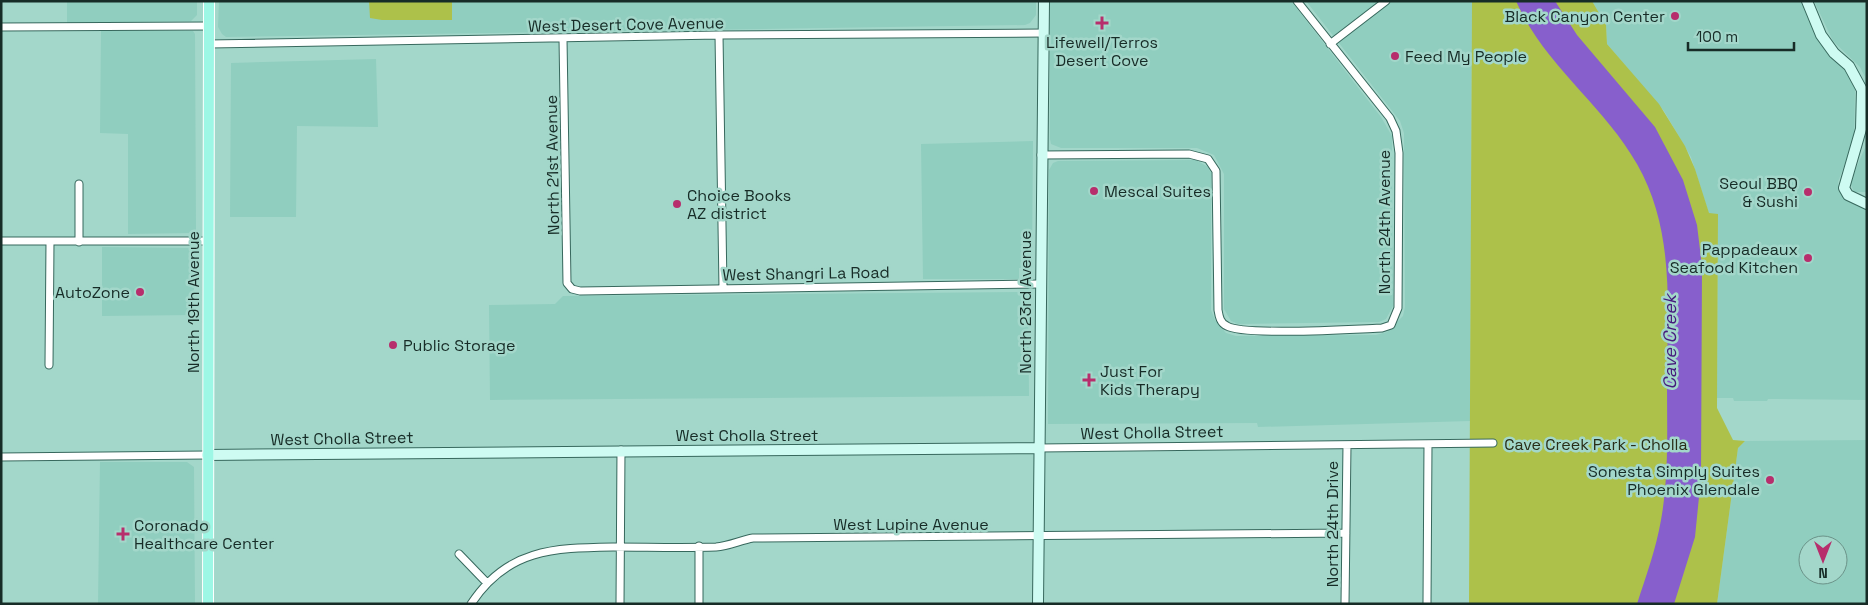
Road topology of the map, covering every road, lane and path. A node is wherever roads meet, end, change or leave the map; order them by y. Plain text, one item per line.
1 (209, 1) edge
2 (1044, 1) edge
3 (1297, 1) edge
4 (1386, 1) edge
5 (1807, 1) edge
6 (209, 26) junction
7 (1, 27) edge
8 (1044, 33) junction
9 (719, 35) junction
10 (563, 39) junction
11 (209, 44) junction
12 (1330, 44) junction
13 (1041, 155) junction
14 (79, 184) dead end
15 (1867, 195) edge
16 (1855, 198) junction
17 (1867, 204) edge
18 (1, 241) edge
19 (209, 241) junction
20 (50, 242) junction
21 (79, 242) junction
22 (1040, 284) junction
23 (723, 288) junction
24 (572, 289) joint
25 (49, 365) dead end
26 (1493, 443) dead end
27 (1428, 444) junction
28 (1347, 445) junction
29 (1039, 448) junction
30 (621, 450) junction
31 (208, 455) junction
32 (1, 457) edge
33 (1346, 533) junction
34 (1038, 536) junction
35 (699, 546) junction
36 (620, 547) junction
37 (459, 554) dead end
38 (488, 583) junction
39 (208, 604) edge
40 (472, 604) edge
41 (620, 604) edge
42 (699, 604) edge
43 (1038, 604) edge
44 (1345, 604) edge
45 (1427, 604) edge

1 - 6 main road, North 19th Avenue
2 - 8 street, North 23rd Avenue
3 - 12 street, North 24th Avenue
4 - 12 street
5 - 16 street
6 - 7 street
6 - 11 main road, North 19th Avenue
8 - 9 street, West Desert Cove Avenue
8 - 13 street, North 23rd Avenue
9 - 10 street, West Desert Cove Avenue
9 - 23 street
10 - 11 street, West Desert Cove Avenue
10 - 24 street, North 21st Avenue
11 - 19 main road, North 19th Avenue
12 - 13 street, North 24th Avenue
13 - 22 street, North 23rd Avenue
14 - 21 street
15 - 16 street
16 - 17 street
18 - 20 street
19 - 21 street
19 - 31 main road, North 19th Avenue
20 - 21 street
20 - 25 street
22 - 23 street, West Shangri La Road
22 - 29 street, North 23rd Avenue
23 - 24 street, West Shangri La Road
26 - 27 street, West Cholla Street
27 - 28 street, West Cholla Street
27 - 45 street
28 - 29 street, West Cholla Street
28 - 33 street, North 24th Drive
29 - 30 street, West Cholla Street
29 - 34 street, North 23rd Avenue
30 - 31 street, West Cholla Street
30 - 36 street
31 - 32 street, West Cholla Street
31 - 39 main road, North 19th Avenue
33 - 34 street, West Lupine Avenue
33 - 44 street, North 24th Drive
34 - 35 street, West Lupine Avenue
34 - 43 street, North 23rd Avenue
35 - 36 street, West Lupine Avenue
35 - 42 street
36 - 38 street, West Lupine Avenue
36 - 41 street
37 - 38 street
38 - 40 street, West Lupine Avenue

